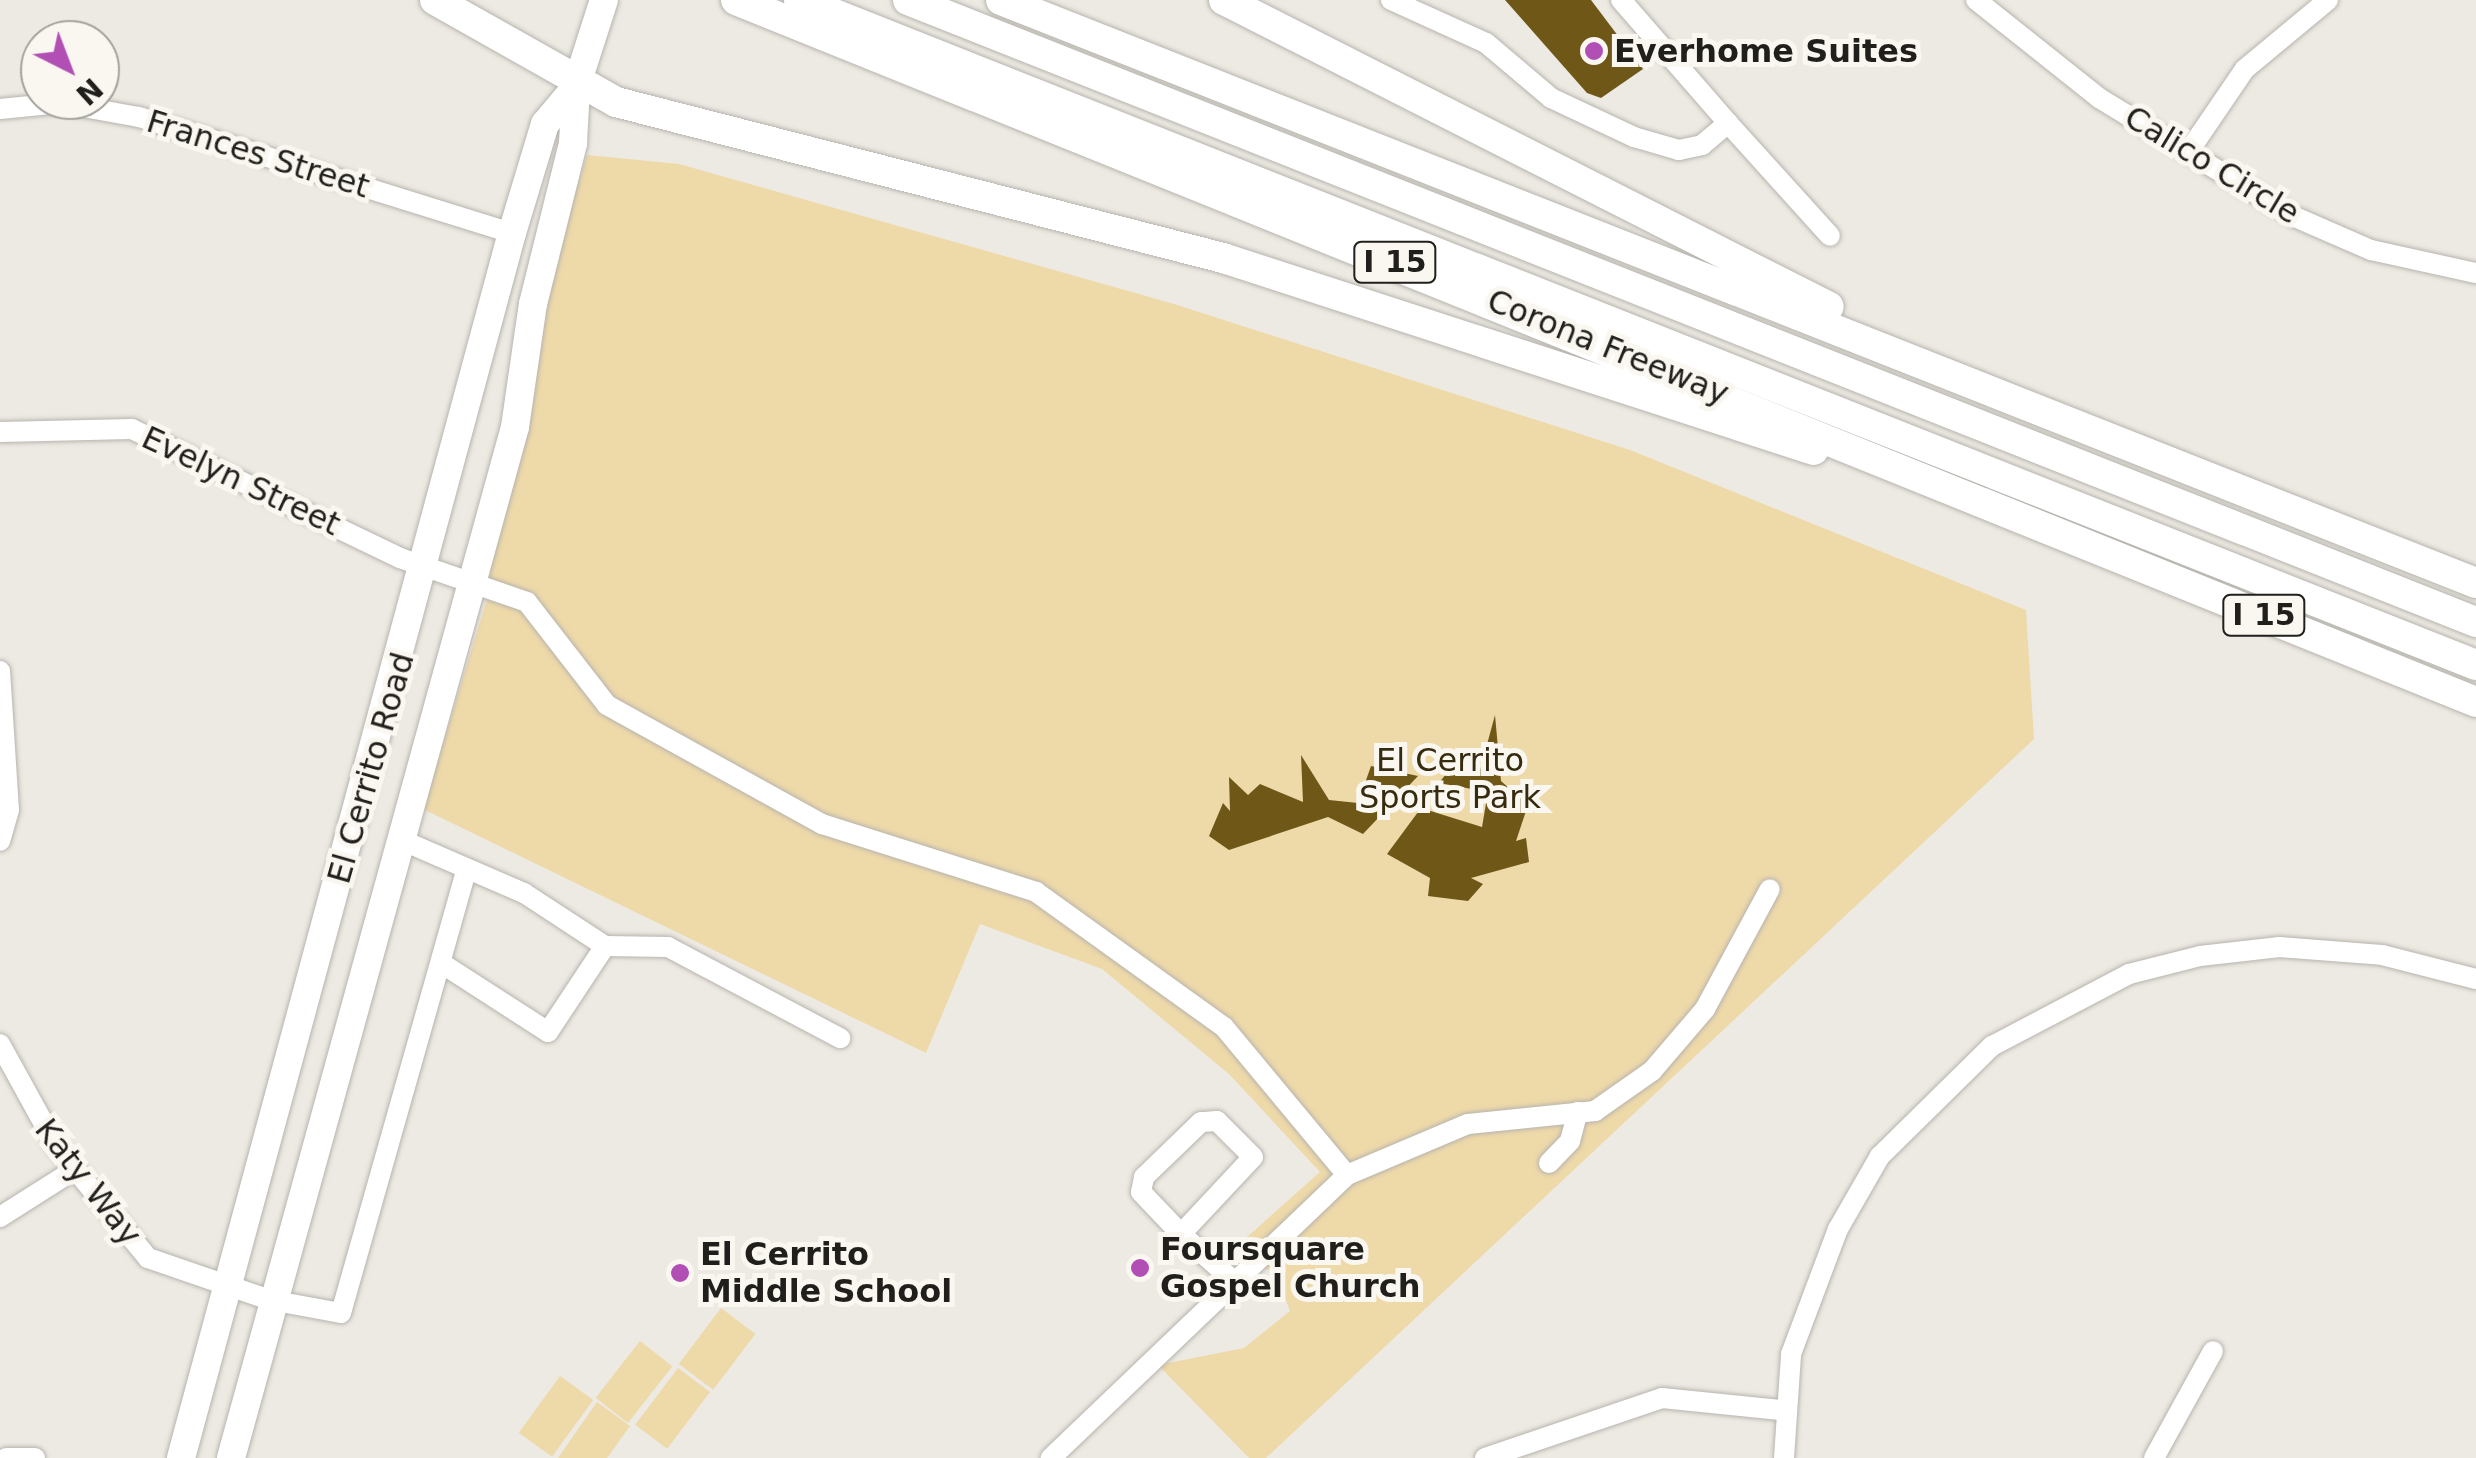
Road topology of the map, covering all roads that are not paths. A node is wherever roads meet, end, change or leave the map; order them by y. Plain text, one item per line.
1 (435, 0) edge
2 (604, 0) edge
3 (736, 0) edge
4 (799, 0) edge
5 (834, 0) edge
6 (908, 0) edge
7 (1001, 0) edge
8 (1224, 0) edge
9 (1391, 0) edge
10 (1621, 0) edge
11 (1976, 0) edge
12 (2328, 0) edge
13 (1058, 22) junction
14 (918, 41) junction
15 (576, 87) junction
16 (0, 110) edge
17 (1728, 123) junction
18 (2189, 151) junction
19 (1487, 227) junction
20 (512, 233) junction
21 (1830, 236) dead end
22 (2476, 273) edge
23 (0, 432) edge
24 (2099, 432) junction
25 (2052, 528) junction
26 (427, 568) junction
27 (473, 582) junction
28 (2476, 583) edge
29 (2476, 622) edge
30 (2476, 665) edge
31 (0, 671) edge
32 (2476, 702) edge
33 (399, 839) junction
34 (0, 842) edge
35 (466, 872) junction
36 (1770, 889) dead end
37 (605, 946) junction
38 (440, 963) junction
39 (2476, 978) edge
40 (840, 1038) dead end
41 (0, 1044) edge
42 (1578, 1112) junction
43 (1549, 1162) dead end
44 (74, 1170) junction
45 (1347, 1175) junction
46 (0, 1217) edge
47 (1181, 1234) junction
48 (1237, 1284) junction
49 (228, 1287) junction
50 (270, 1300) junction
51 (2213, 1350) dead end
52 (1780, 1410) junction
53 (6, 1458) edge
54 (35, 1458) edge
55 (182, 1458) edge
56 (230, 1458) edge
57 (1051, 1458) edge
58 (1486, 1458) edge
59 (1784, 1458) edge
60 (2154, 1458) edge

1 - 15 highway
2 - 15 main road, El Cerrito Road
3 - 25 highway, Corona Freeway / I 15
4 - 14 highway
5 - 14 highway
6 - 19 highway
7 - 13 highway
8 - 24 highway
9 - 17 street
10 - 17 street
11 - 18 street, Calico Circle
12 - 18 street
13 - 19 highway
13 - 24 highway
14 - 30 highway
15 - 20 main road, El Cerrito Road
15 - 25 highway
15 - 27 main road, El Cerrito Road
16 - 20 street, Frances Street
17 - 21 street
18 - 22 street, Calico Circle
19 - 29 highway
20 - 26 main road, El Cerrito Road
23 - 26 street, Evelyn Street
24 - 28 highway
25 - 32 highway, Corona Freeway / I 15
26 - 27 street, Evelyn Street
26 - 49 main road, El Cerrito Road
27 - 33 main road, El Cerrito Road
27 - 45 street, Evelyn Street
31 - 34 street
33 - 35 street
33 - 50 main road, El Cerrito Road
35 - 37 street
35 - 38 street
36 - 42 street
37 - 38 street
37 - 40 street
38 - 50 street, Katy Way
39 - 52 street
41 - 44 street, Katy Way
42 - 43 street
42 - 45 street
44 - 46 street
44 - 49 street, Katy Way
45 - 48 street
47 - 47 street
47 - 48 street
48 - 57 street
49 - 50 street, Katy Way
49 - 55 main road, El Cerrito Road
50 - 56 main road, El Cerrito Road
51 - 60 street
52 - 58 street
52 - 59 street
53 - 54 street

